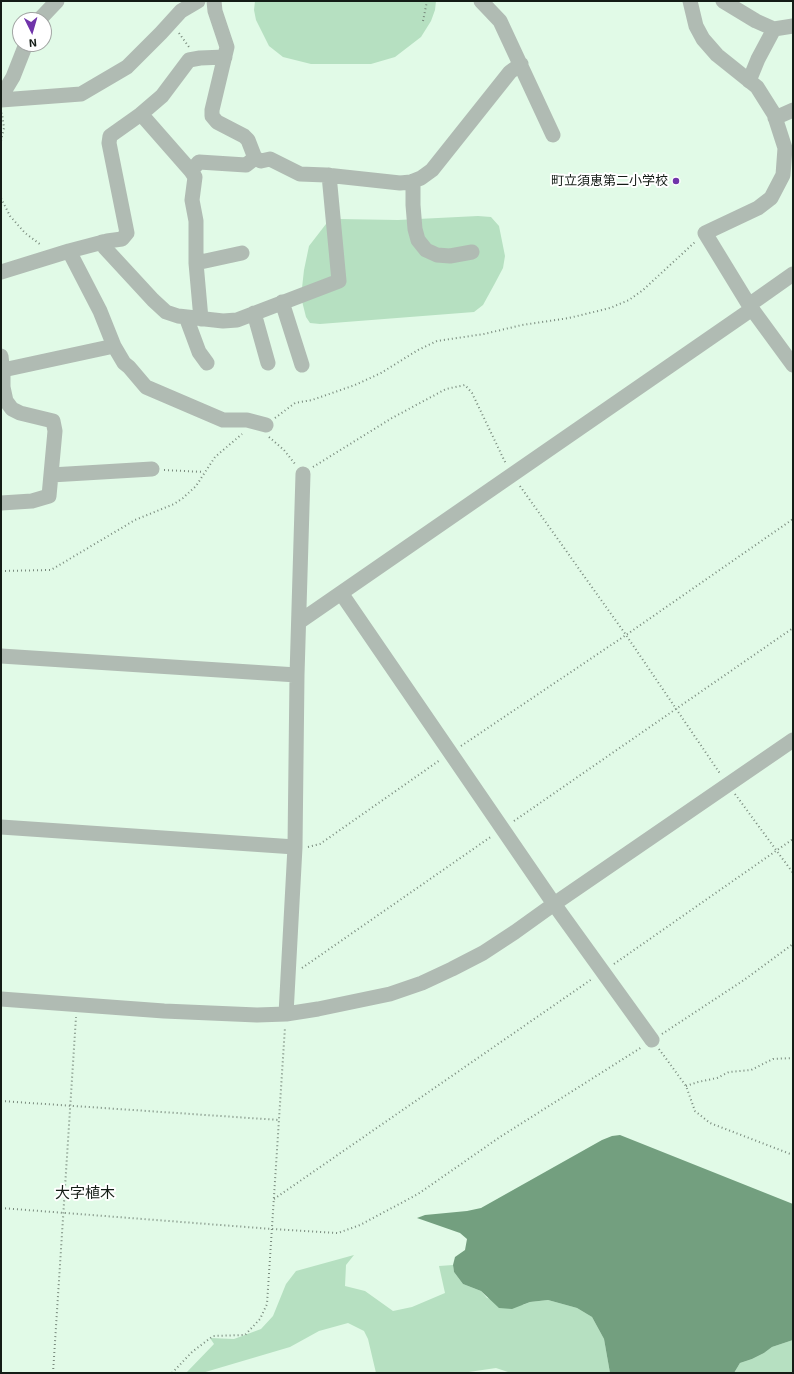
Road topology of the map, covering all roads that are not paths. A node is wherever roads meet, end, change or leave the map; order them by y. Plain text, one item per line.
1 (57, 1) edge
2 (198, 1) edge
3 (214, 1) edge
4 (482, 1) edge
5 (690, 1) edge
6 (723, 1) edge
7 (47, 12) edge
8 (793, 26) edge
9 (774, 29) junction
10 (23, 52) edge
11 (225, 57) junction
12 (520, 64) junction
13 (749, 81) junction
14 (1, 91) edge
15 (1, 100) edge
16 (793, 110) edge
17 (141, 114) junction
18 (775, 118) junction
19 (553, 135) dead end
20 (255, 158) junction
21 (191, 171) junction
22 (329, 175) junction
23 (788, 176) edge
24 (414, 180) junction
25 (102, 242) junction
26 (472, 252) dead end
27 (62, 253) junction
28 (242, 253) dead end
29 (196, 263) junction
30 (1, 272) edge
31 (793, 274) edge
32 (282, 302) junction
33 (751, 307) junction
34 (254, 314) junction
35 (194, 318) junction
36 (114, 346) junction
37 (2, 363) edge
38 (268, 363) dead end
39 (207, 364) dead end
40 (302, 365) dead end
41 (793, 365) edge
42 (262, 424) road end
43 (152, 469) dead end
44 (303, 474) road end
45 (51, 475) junction
46 (1, 503) edge
47 (341, 593) junction
48 (299, 622) junction
49 (1, 656) edge
50 (297, 675) junction
51 (793, 740) edge
52 (1, 827) edge
53 (295, 847) junction
54 (554, 904) junction
55 (1, 999) edge
56 (286, 1014) junction
57 (652, 1040) road end

1 - 7 street
2 - 15 street
3 - 11 street
4 - 12 street
5 - 13 street
6 - 9 street
8 - 9 street
9 - 13 street
10 - 14 street
11 - 17 street
11 - 20 street
12 - 19 street
12 - 24 street
13 - 18 street
16 - 18 street
17 - 21 street
17 - 25 street
18 - 23 street
20 - 21 street
20 - 22 street
21 - 29 street
22 - 24 street
22 - 32 street
23 - 33 street
24 - 26 street
25 - 27 street
25 - 35 street
27 - 30 street
27 - 36 street
28 - 29 street
29 - 35 street
31 - 33 street
32 - 34 street
32 - 40 street
33 - 41 street
33 - 47 street
34 - 35 street
34 - 38 street
35 - 39 street
36 - 37 street
36 - 42 street
37 - 45 street
43 - 45 street
44 - 48 street
45 - 46 street
47 - 48 street
47 - 54 street
48 - 50 street
49 - 50 street
50 - 53 street
51 - 54 street
52 - 53 street
53 - 56 street
54 - 56 street
54 - 57 street
55 - 56 street

